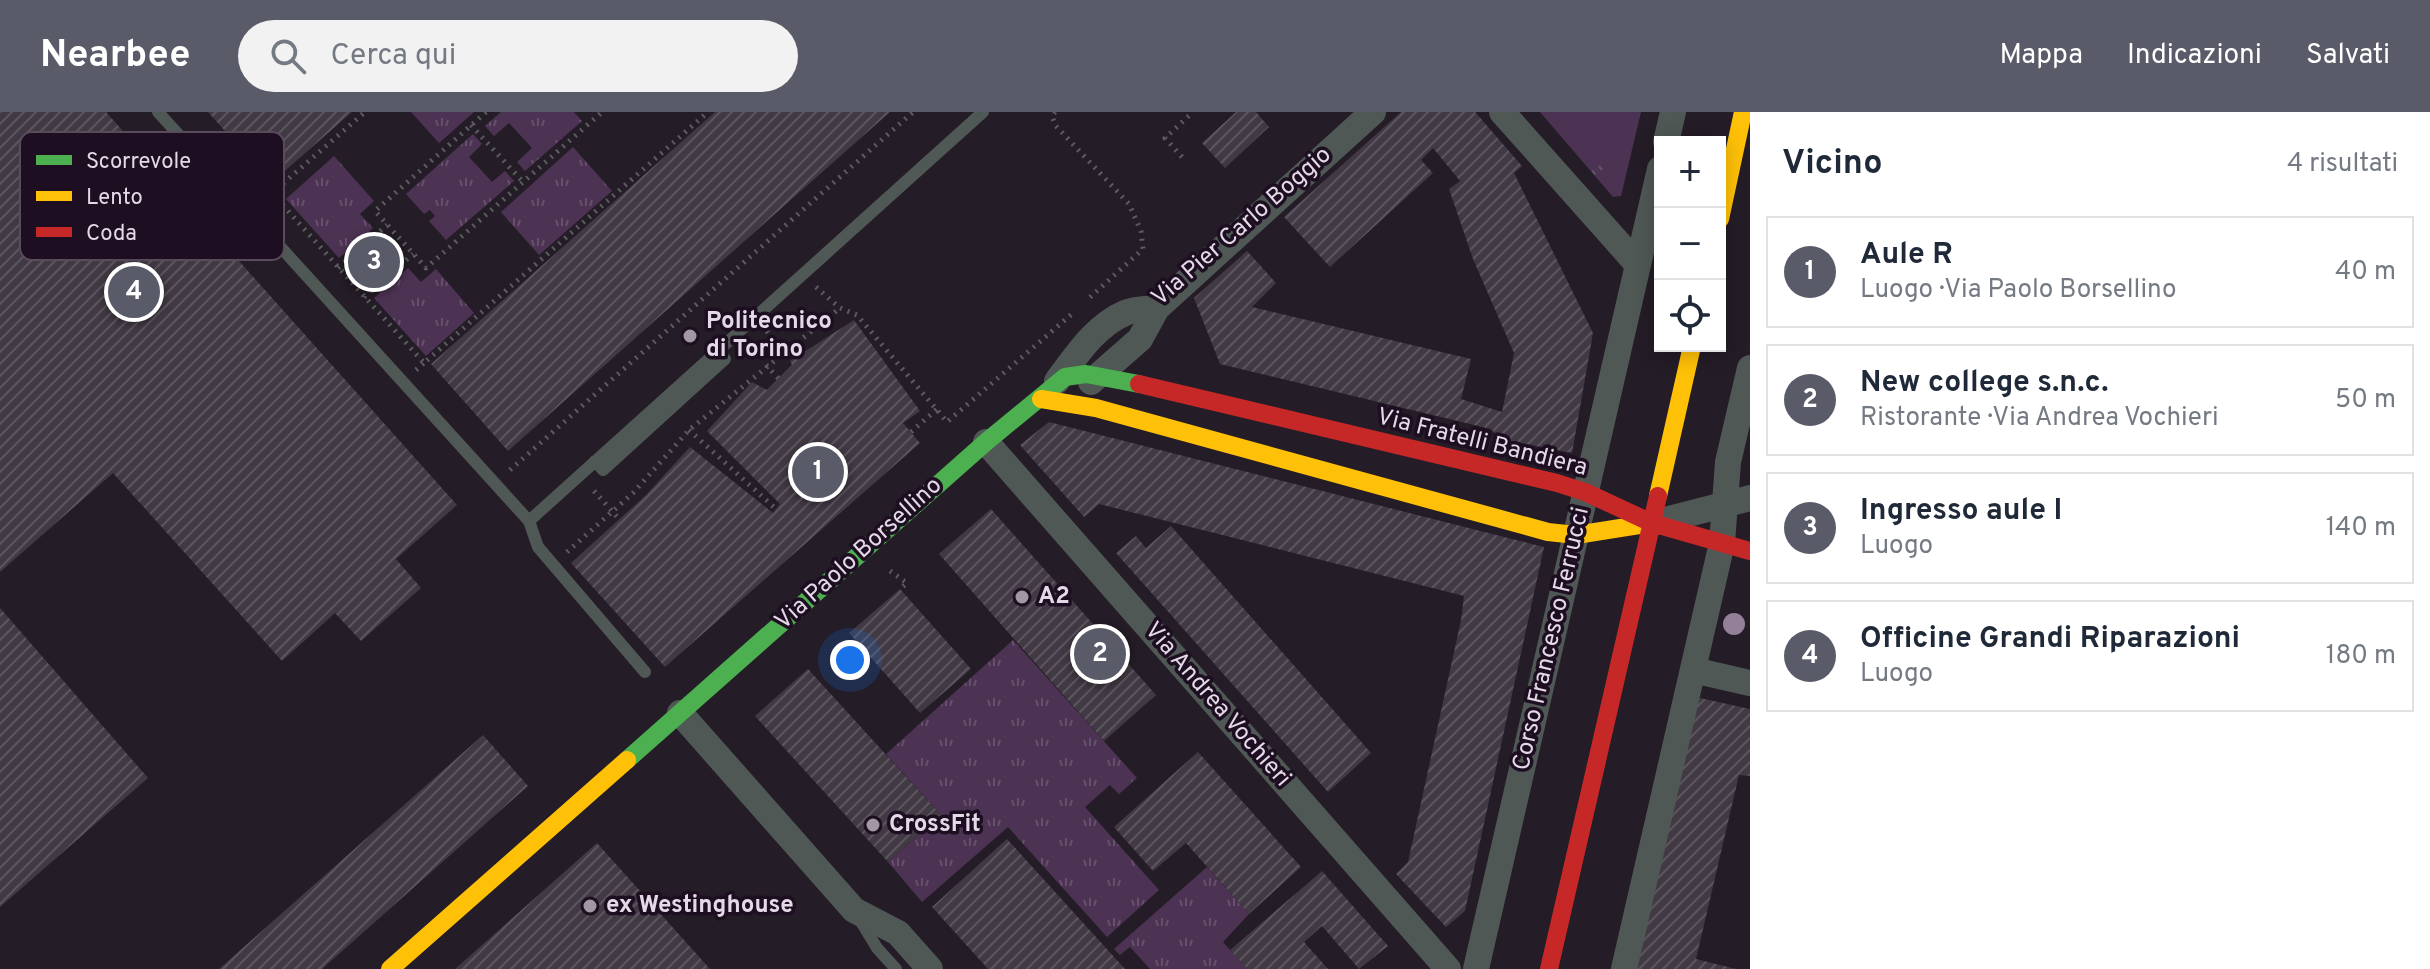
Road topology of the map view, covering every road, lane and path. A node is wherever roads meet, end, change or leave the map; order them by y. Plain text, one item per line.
1 (158, 112) edge
2 (365, 112) edge
3 (486, 112) edge
4 (708, 112) edge
5 (913, 112) edge
6 (983, 112) edge
7 (1055, 112) edge
8 (1193, 112) edge
9 (1373, 112) edge
10 (1502, 112) edge
11 (1673, 112) edge
12 (1743, 112) edge
13 (599, 113) edge
14 (471, 125) junction
15 (176, 132) edge
16 (1667, 136) edge
17 (1182, 157) dead end
18 (523, 182) junction
19 (284, 183) edge
20 (1654, 195) edge
21 (284, 207) edge
22 (1722, 208) edge
23 (387, 225) junction
24 (284, 251) edge
25 (413, 254) junction
26 (1638, 265) junction
27 (338, 268) junction
28 (360, 275) dead end
29 (352, 283) junction
30 (364, 297) junction
31 (826, 298) dead end
32 (840, 308) junction
33 (1157, 308) junction
34 (776, 342) dead end
35 (784, 352) junction
36 (1691, 352) edge
37 (725, 359) dead end
38 (424, 363) junction
39 (766, 365) junction
40 (1750, 368) edge
41 (415, 371) dead end
42 (1099, 375) junction
43 (779, 379) dead end
44 (1055, 394) junction
45 (937, 409) junction
46 (689, 430) junction
47 (911, 432) dead end
48 (986, 442) junction
49 (595, 461) junction
50 (506, 472) dead end
51 (1585, 492) junction
52 (1738, 502) edge
53 (606, 505) dead end
54 (776, 509) dead end
55 (612, 512) junction
56 (619, 519) dead end
57 (529, 521) junction
58 (1652, 523) junction
59 (1576, 535) junction
60 (1722, 543) junction
61 (1750, 551) edge
62 (558, 560) dead end
63 (1693, 670) junction
64 (645, 672) dead end
65 (1750, 683) edge
66 (680, 713) junction
67 (854, 910) junction
68 (390, 969) edge
69 (896, 969) edge
70 (930, 969) edge
71 (1448, 969) edge
72 (1476, 969) edge
73 (1549, 969) edge
74 (1624, 969) edge

1 - 15 lane
2 - 19 path
3 - 14 path
4 - 38 path
5 - 50 path
6 - 49 lane
7 - 45 path
8 - 17 path
9 - 33 street, Via Pier Carlo Boggio
10 - 26 street
11 - 16 street
12 - 22 street
13 - 18 path
14 - 18 path
14 - 23 path
18 - 25 path
20 - 26 street, Corso Francesco Ferrucci
21 - 27 path
23 - 25 path
23 - 27 path
24 - 57 lane
25 - 30 path
26 - 51 street, Corso Francesco Ferrucci
27 - 29 path
28 - 29 path
29 - 30 path
30 - 38 path
31 - 32 path
32 - 35 path
32 - 45 path
33 - 42 street
33 - 44 street, Via Pier Carlo Boggio
34 - 35 path
35 - 39 path
36 - 58 street
37 - 49 lane
38 - 41 path
39 - 43 path
39 - 46 path
40 - 52 street
42 - 44 street
42 - 51 street, Via Fratelli Bandiera
44 - 48 street, Via Paolo Borsellino
44 - 59 street
45 - 47 path
46 - 54 path
46 - 55 path
48 - 66 street, Via Paolo Borsellino
48 - 71 street, Via Andrea Vochieri
49 - 57 lane
51 - 58 street, Via Fratelli Bandiera
51 - 59 street, Corso Francesco Ferrucci
52 - 58 street
52 - 60 street
53 - 55 path
55 - 56 path
55 - 62 path
57 - 64 lane
58 - 59 street
58 - 60 street, Via Fratelli Bandiera
58 - 73 street
59 - 72 street, Corso Francesco Ferrucci
60 - 61 street, Via Fratelli Bandiera
60 - 63 street
63 - 65 street
63 - 74 street
66 - 67 street
66 - 68 street, Via Paolo Borsellino
67 - 69 lane
67 - 70 street

